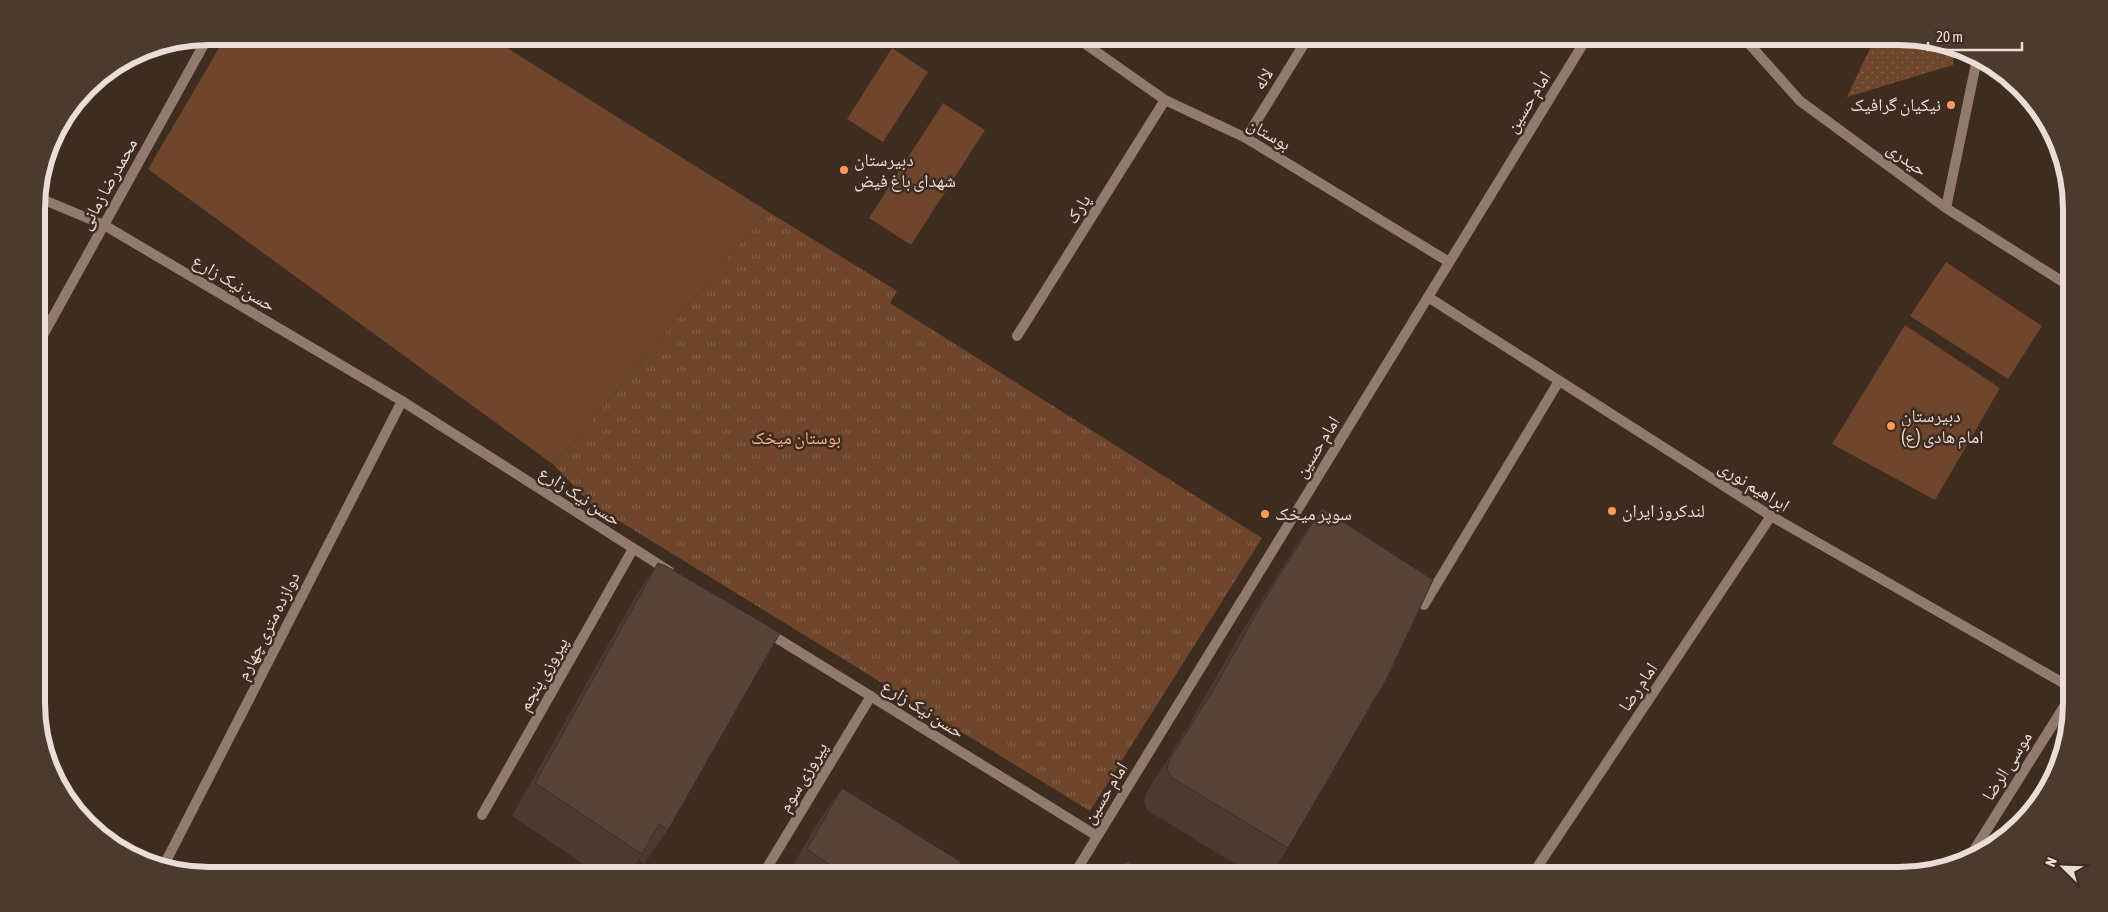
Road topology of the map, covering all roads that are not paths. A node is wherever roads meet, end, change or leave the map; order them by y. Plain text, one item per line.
1 (203, 45) edge
2 (1087, 45) edge
3 (1303, 45) edge
4 (1582, 45) edge
5 (1750, 45) edge
6 (1976, 65) edge
7 (1165, 100) junction
8 (1246, 138) junction
9 (45, 200) edge
10 (1946, 208) junction
11 (104, 225) junction
12 (1448, 262) junction
13 (2063, 282) edge
14 (1428, 297) junction
15 (45, 332) edge
16 (1017, 336) dead end
17 (1559, 381) junction
18 (402, 401) junction
19 (1771, 516) junction
20 (633, 549) junction
21 (675, 575) edge
22 (1424, 605) edge
23 (760, 628) edge
24 (2063, 683) edge
25 (871, 696) junction
26 (2063, 709) edge
27 (482, 815) dead end
28 (1098, 836) junction
29 (1976, 847) edge
30 (166, 861) edge
31 (767, 867) edge
32 (1079, 867) edge
33 (1538, 867) edge

1 - 11 street, محمدرضا زمانی
2 - 7 street, بوستان
3 - 8 street, لاله
4 - 12 street, امام حسین
5 - 10 street, حیدری
6 - 10 street
7 - 8 street, بوستان
7 - 16 street, پارک
8 - 12 street, بوستان
9 - 11 street, حسن نیک زارع
10 - 13 street, حیدری
11 - 15 street, محمدرضا زمانی
11 - 18 street, حسن نیک زارع
12 - 14 street, امام حسین
14 - 17 street, ابراهیم نوری
14 - 28 street, امام حسین
17 - 19 street, ابراهیم نوری
17 - 22 street
18 - 20 street, حسن نیک زارع
18 - 30 street, دوازده متری چهارم
19 - 24 street, ابراهیم نوری
19 - 33 street, امام رضا
20 - 21 street, حسن نیک زارع
20 - 27 street, پیروزی پنجم
23 - 25 street, حسن نیک زارع
25 - 28 street, حسن نیک زارع
25 - 31 street, پیروزی سوم
26 - 29 street, موسی الرضا
28 - 32 street, امام حسین

